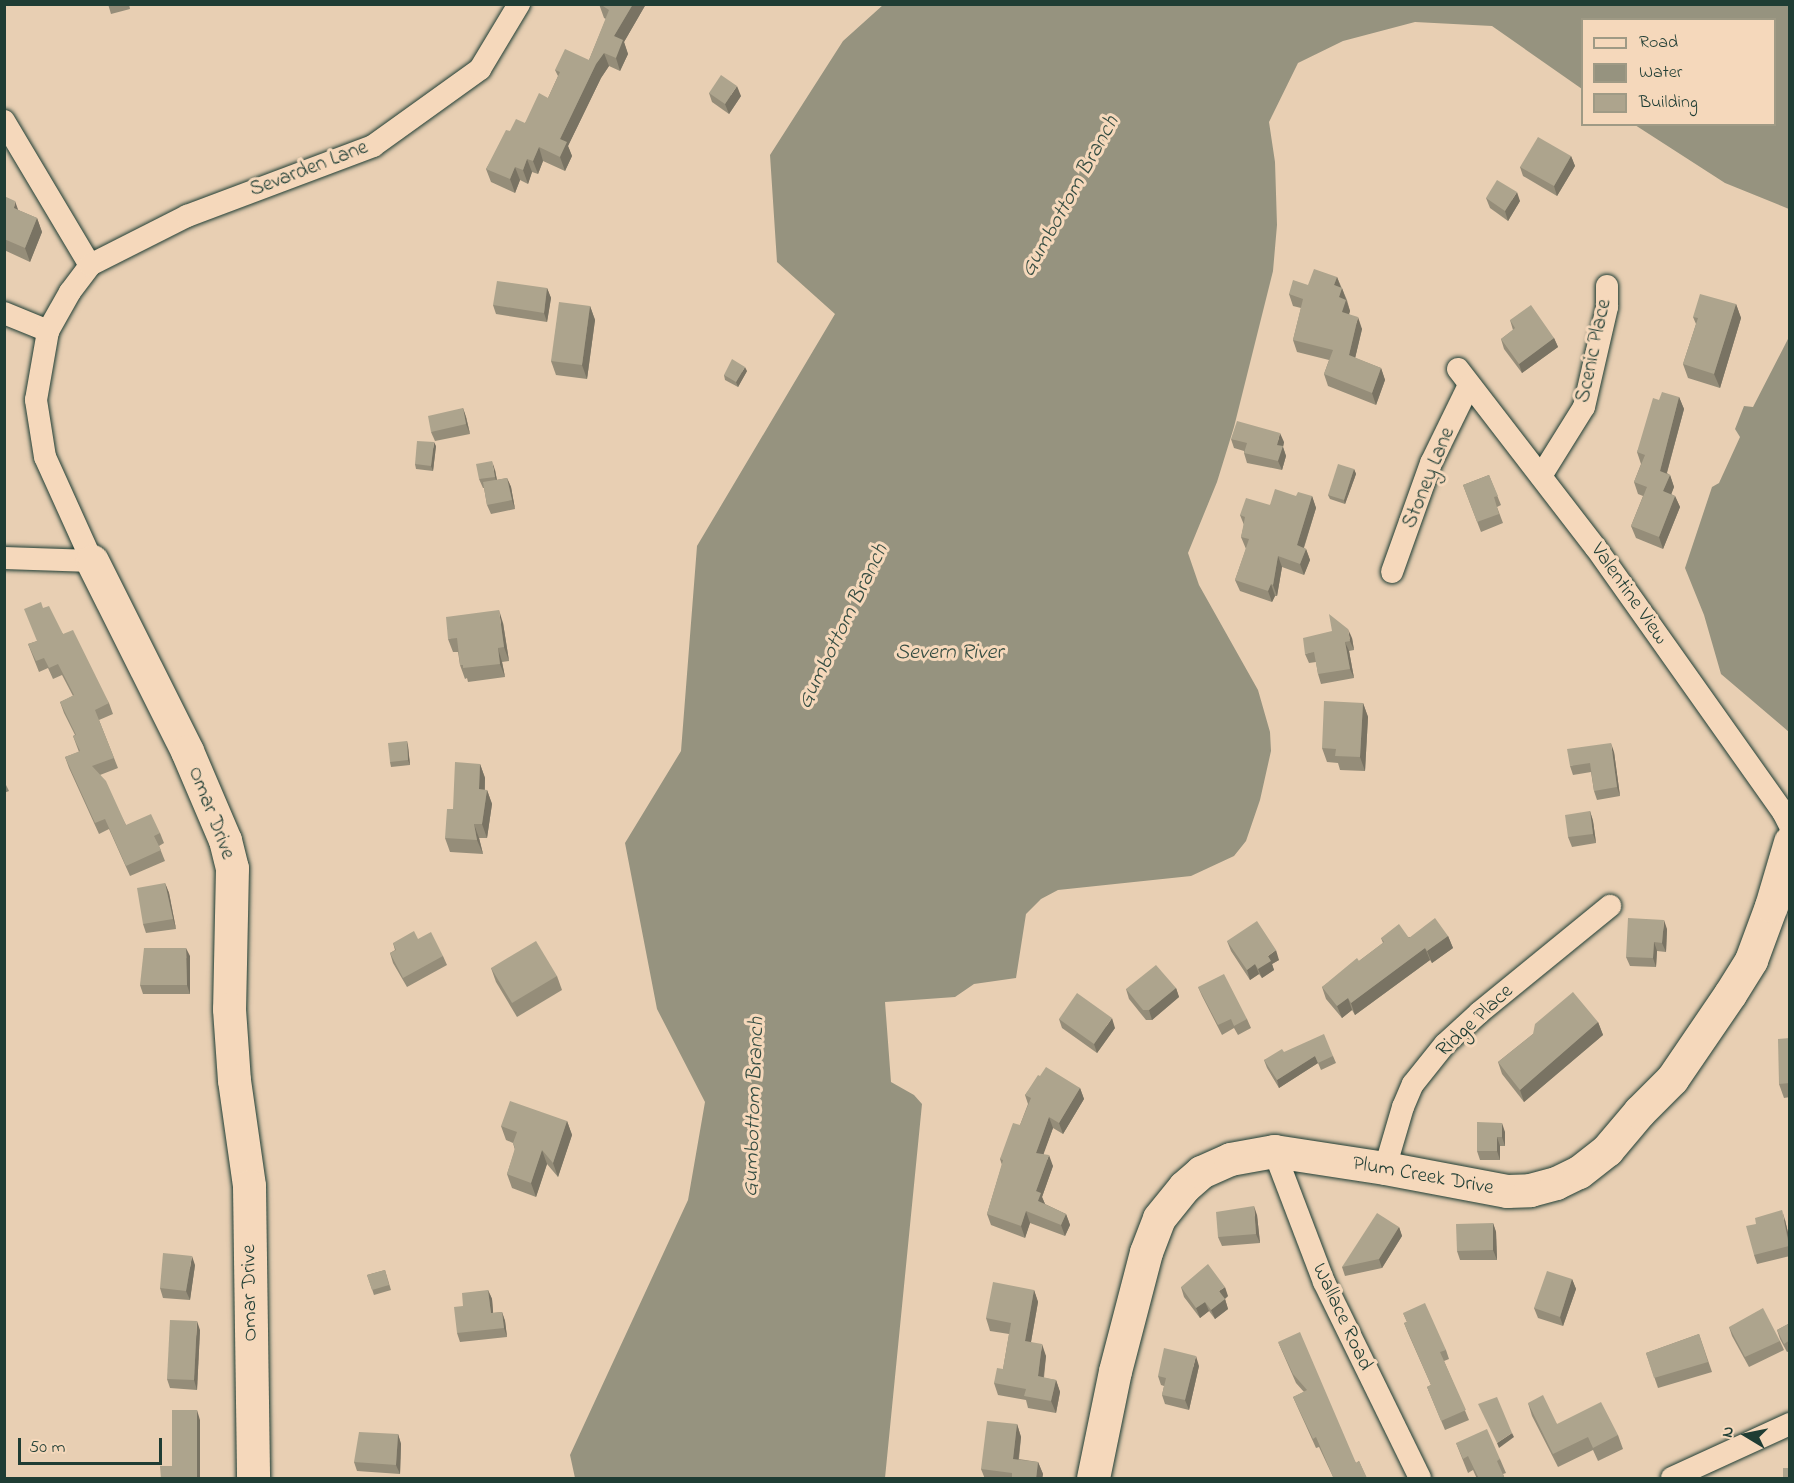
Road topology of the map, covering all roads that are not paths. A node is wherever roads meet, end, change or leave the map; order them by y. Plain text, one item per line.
1 (519, 4) edge
2 (4, 121) edge
3 (90, 264) junction
4 (1607, 286) dead end
5 (4, 313) edge
6 (48, 331) junction
7 (1464, 377) joint
8 (1541, 476) junction
9 (4, 558) edge
10 (92, 561) junction
11 (1392, 572) dead end
12 (1790, 826) edge
13 (1790, 842) edge
14 (1610, 906) dead end
15 (1274, 1151) junction
16 (1385, 1168) junction
17 (1790, 1424) edge
18 (253, 1479) edge
19 (1093, 1479) edge
20 (1420, 1479) edge
21 (1672, 1479) edge

1 - 3 street, Sevarden Lane
2 - 3 street
3 - 6 street, Omar Drive
4 - 8 street, Scenic Place
5 - 6 street
6 - 10 street, Omar Drive
7 - 8 street, Valentine View
7 - 11 street, Stoney Lane
8 - 12 street, Valentine View
9 - 10 street
10 - 18 street, Omar Drive
13 - 16 street, Plum Creek Drive
14 - 16 street, Ridge Place
15 - 16 street, Plum Creek Drive
15 - 19 street, Plum Creek Drive
15 - 20 street, Wallace Road
17 - 21 street

